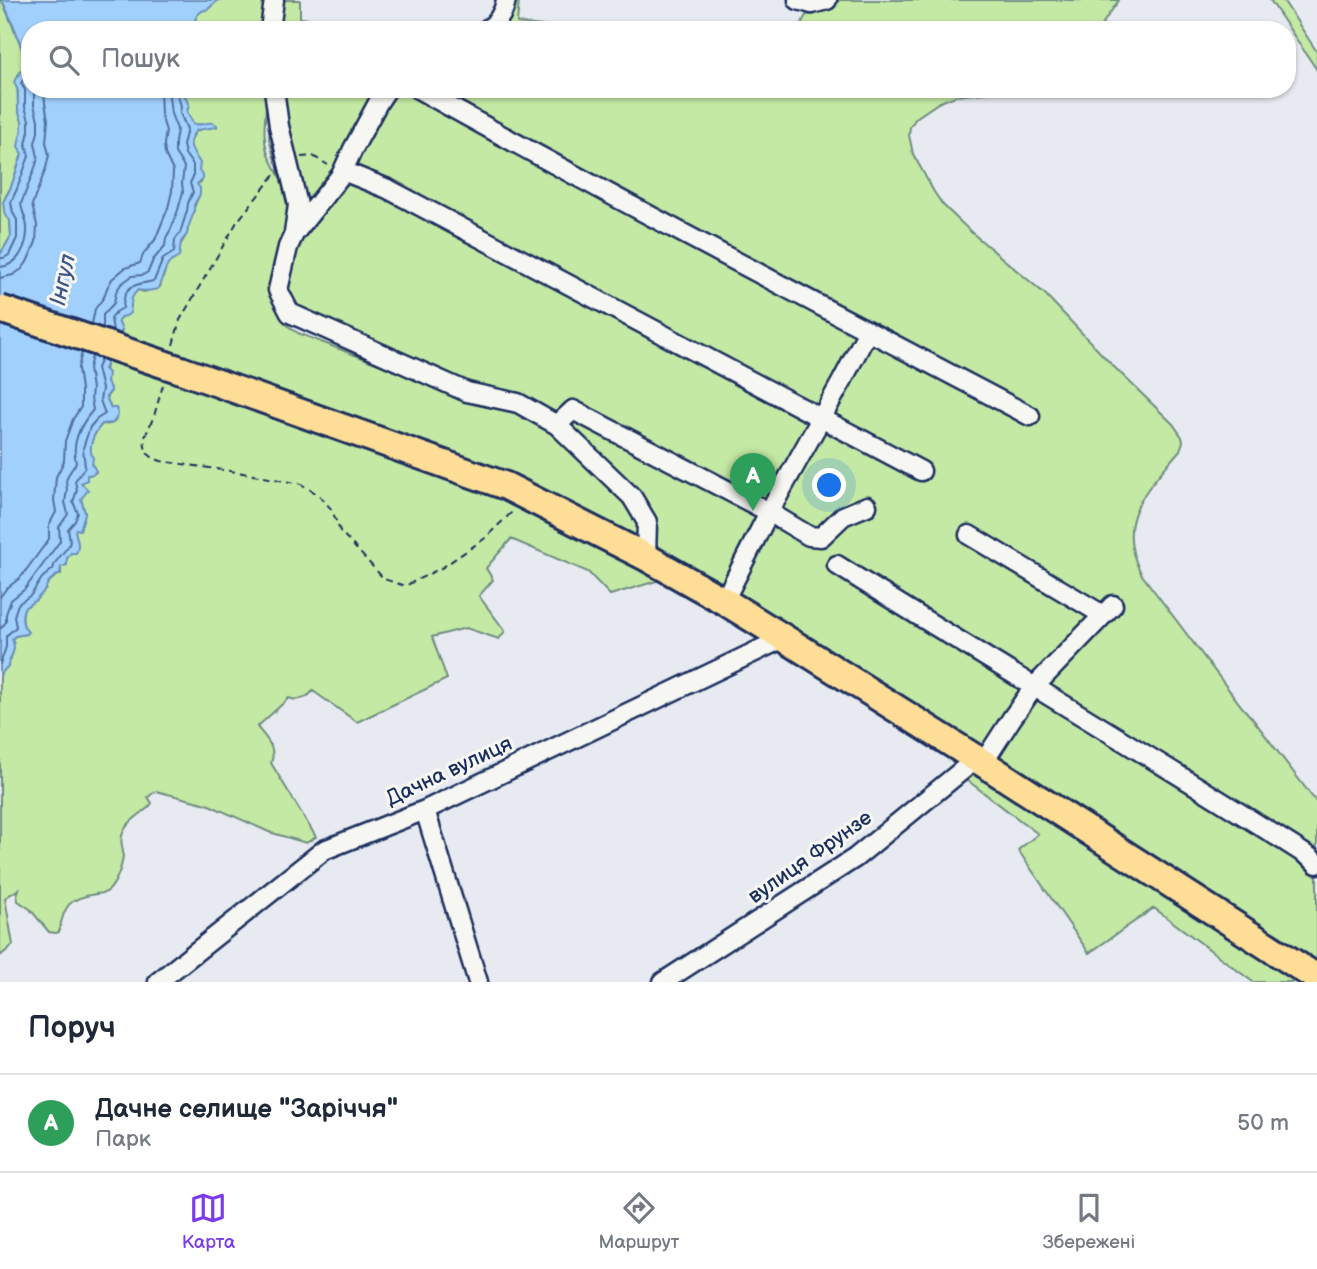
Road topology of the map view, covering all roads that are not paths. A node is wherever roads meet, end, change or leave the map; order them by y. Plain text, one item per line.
1 (274, 0) edge
2 (506, 0) edge
3 (798, 0) edge
4 (827, 0) edge
5 (271, 21) edge
6 (498, 21) edge
7 (275, 98) edge
8 (381, 98) edge
9 (434, 98) edge
10 (343, 171) junction
11 (294, 234) junction
12 (0, 309) edge
13 (868, 331) junction
14 (1030, 416) dead end
15 (822, 418) junction
16 (557, 425) junction
17 (921, 471) dead end
18 (867, 506) dead end
19 (769, 512) junction
20 (970, 535) dead end
21 (646, 557) junction
22 (837, 565) dead end
23 (724, 601) junction
24 (784, 638) junction
25 (1034, 687) junction
26 (980, 761) junction
27 (425, 810) junction
28 (1317, 864) edge
29 (1311, 979) edge
30 (158, 982) edge
31 (478, 982) edge
32 (663, 982) edge

1 - 5 street
2 - 6 street
3 - 4 street
7 - 11 street
8 - 10 street
9 - 13 street
10 - 11 street
10 - 15 street
11 - 16 street
12 - 21 highway, bridge
13 - 14 street
13 - 15 street
15 - 17 street
15 - 19 street
16 - 19 street
16 - 21 street
18 - 19 street
19 - 23 street
20 - 25 street, вулиця Фрунзе
21 - 23 highway
22 - 25 street
23 - 24 highway
24 - 26 highway
24 - 27 street, Дачна вулиця
25 - 26 street, вулиця Фрунзе
25 - 28 street
26 - 29 highway
26 - 32 street, вулиця Фрунзе
27 - 30 street, Дачна вулиця
27 - 31 street

